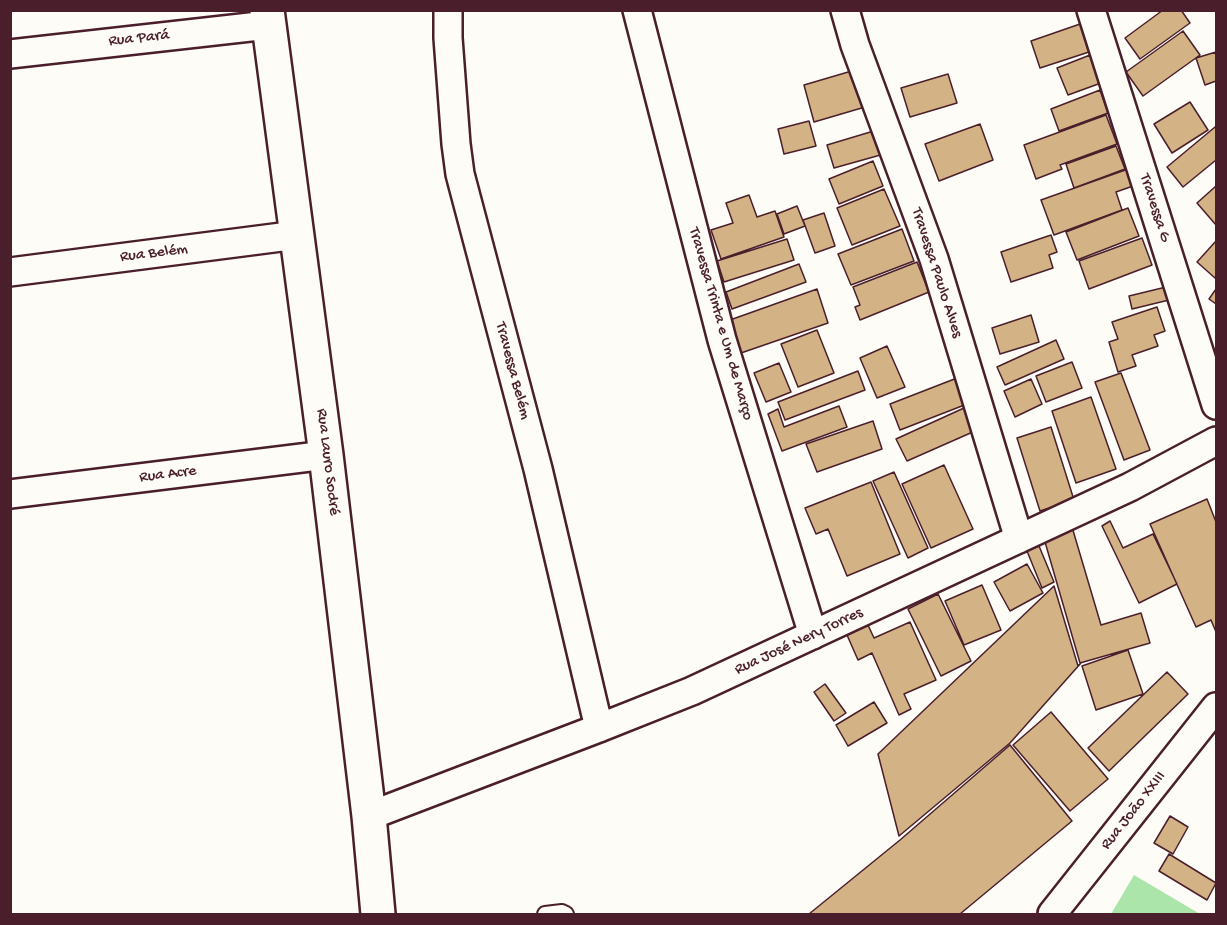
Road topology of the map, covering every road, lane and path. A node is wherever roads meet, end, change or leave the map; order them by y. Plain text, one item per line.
1 (448, 10) edge
2 (637, 10) edge
3 (844, 10) edge
4 (1091, 10) edge
5 (268, 18) edge
6 (10, 54) edge
7 (297, 235) junction
8 (10, 272) edge
9 (1216, 405) edge
10 (1216, 441) edge
11 (326, 455) junction
12 (10, 494) edge
13 (1019, 539) junction
14 (813, 635) junction
15 (1216, 707) edge
16 (599, 728) junction
17 (369, 816) junction
18 (378, 915) edge
19 (544, 915) edge
20 (566, 915) edge
21 (1052, 915) edge

1 - 16 street, Travessa Belém
2 - 14 street, Travessa Trinta e Um de Março
3 - 13 street, Travessa Paulo Alves
4 - 9 street, Travessa G
5 - 6 street, Rua Pará
5 - 7 main road, Rua Lauro Sodré
7 - 8 street, Rua Belém
7 - 11 main road, Rua Lauro Sodré
10 - 13 street, Rua José Nery Torres
11 - 12 street, Rua Acre
11 - 17 main road, Rua Lauro Sodré
13 - 14 street, Rua José Nery Torres
14 - 16 street, Rua José Nery Torres
15 - 21 street, Rua João XXIII
16 - 17 street, Rua José Nery Torres
17 - 18 main road, Rua Lauro Sodré
19 - 20 lane

